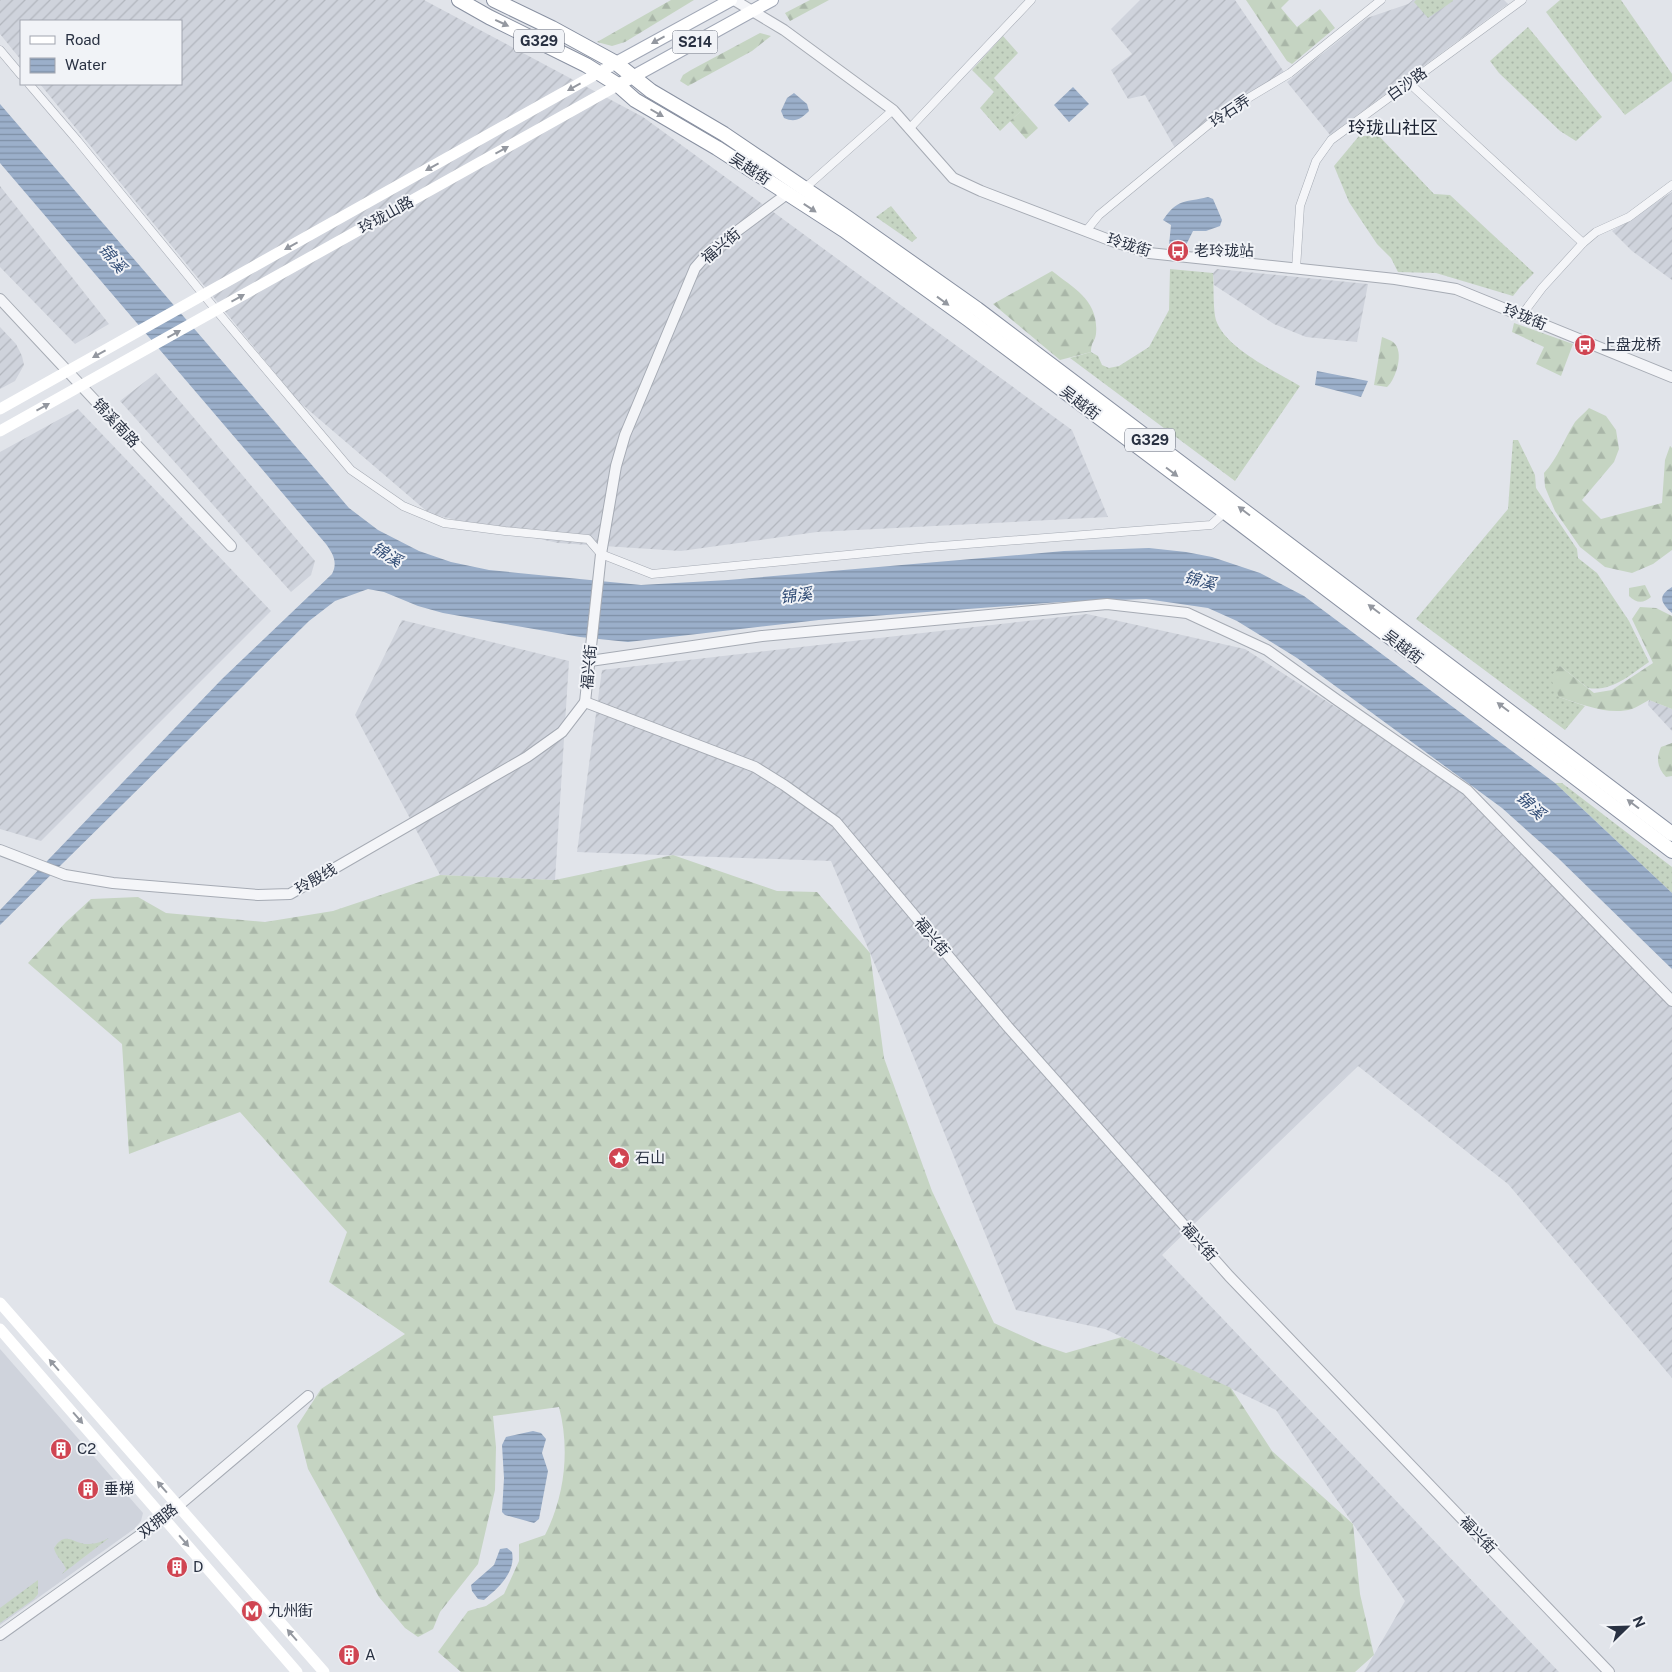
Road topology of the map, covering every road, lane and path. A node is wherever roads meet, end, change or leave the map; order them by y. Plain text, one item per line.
1 (459, 0) edge
2 (494, 0) edge
3 (733, 0) edge
4 (772, 0) edge
5 (1031, 0) edge
6 (1381, 0) edge
7 (1522, 0) edge
8 (753, 11) junction
9 (0, 50) edge
10 (616, 63) junction
11 (599, 73) junction
12 (20, 74) edge
13 (633, 76) junction
14 (1409, 82) junction
15 (29, 85) edge
16 (618, 85) junction
17 (892, 110) junction
18 (909, 129) junction
19 (1672, 185) edge
20 (805, 188) junction
21 (787, 194) junction
22 (1086, 231) junction
23 (1583, 243) junction
24 (1296, 269) junction
25 (204, 295) junction
26 (0, 299) edge
27 (216, 310) junction
28 (1521, 316) junction
29 (68, 371) junction
30 (1672, 376) edge
31 (81, 386) junction
32 (0, 409) edge
33 (0, 431) edge
34 (1226, 512) junction
35 (232, 546) dead end
36 (601, 554) junction
37 (590, 661) junction
38 (585, 702) junction
39 (1672, 834) edge
40 (0, 850) edge
41 (1672, 851) edge
42 (1672, 1001) edge
43 (0, 1303) edge
44 (0, 1328) edge
45 (308, 1396) dead end
46 (178, 1506) junction
47 (164, 1518) junction
48 (0, 1634) edge
49 (297, 1672) edge
50 (324, 1672) edge
51 (1610, 1672) edge

1 -> 11 highway, 吴越街 / G329
2 - 10 highway, 吴越街 / G329
3 - 8 street, 玲珑街
3 -> 10 main road, 玲珑山路 / S214
4 - 8 main road, 玲珑山路 / S214
5 - 18 street
6 - 22 street, 玲石弄
7 - 14 street, 白沙路
8 - 13 main road, 玲珑山路 / S214
8 - 17 street, 玲珑街
9 - 12 street
10 - 11 main road, 玲珑山路
10 - 13 highway, 吴越街 / G329
11 - 16 highway, 吴越街 / G329
11 -> 25 main road, 玲珑山路
13 - 16 main road, 玲珑山路 / S214
13 - 20 highway, 吴越街 / G329
14 - 23 street
14 - 24 street, 白沙路
15 - 25 street
16 -> 21 highway, 吴越街 / G329
27 -> 16 main road, 玲珑山路
17 - 18 street, 玲珑街
17 - 20 street
18 - 22 street, 玲珑街
19 - 23 street
39 -> 20 highway, 吴越街 / G329
21 -> 34 highway, 吴越街 / G329
21 - 36 street, 福兴街
22 - 24 street, 玲珑街
23 - 28 street
24 - 28 street, 玲珑街
25 - 27 street
25 -> 29 main road, 玲珑山路
26 - 29 street, 锦溪南路
31 -> 27 main road, 玲珑山路
27 - 36 street
28 - 30 street, 玲珑街
29 - 31 street, 锦溪南路
29 - 32 main road, 玲珑山路
33 -> 31 main road, 玲珑山路
31 - 35 street, 锦溪南路
34 - 36 street
34 - 41 highway, 吴越街 / G329
36 - 37 street, 福兴街
37 - 38 street, 福兴街
37 - 42 street
38 - 40 street, 玲殷线
38 - 51 street, 福兴街
46 -> 43 main road
44 -> 47 main road
45 - 46 street, 双拥路
46 - 47 street, 双拥路
50 -> 46 main road
47 - 48 street, 双拥路
47 -> 49 main road

